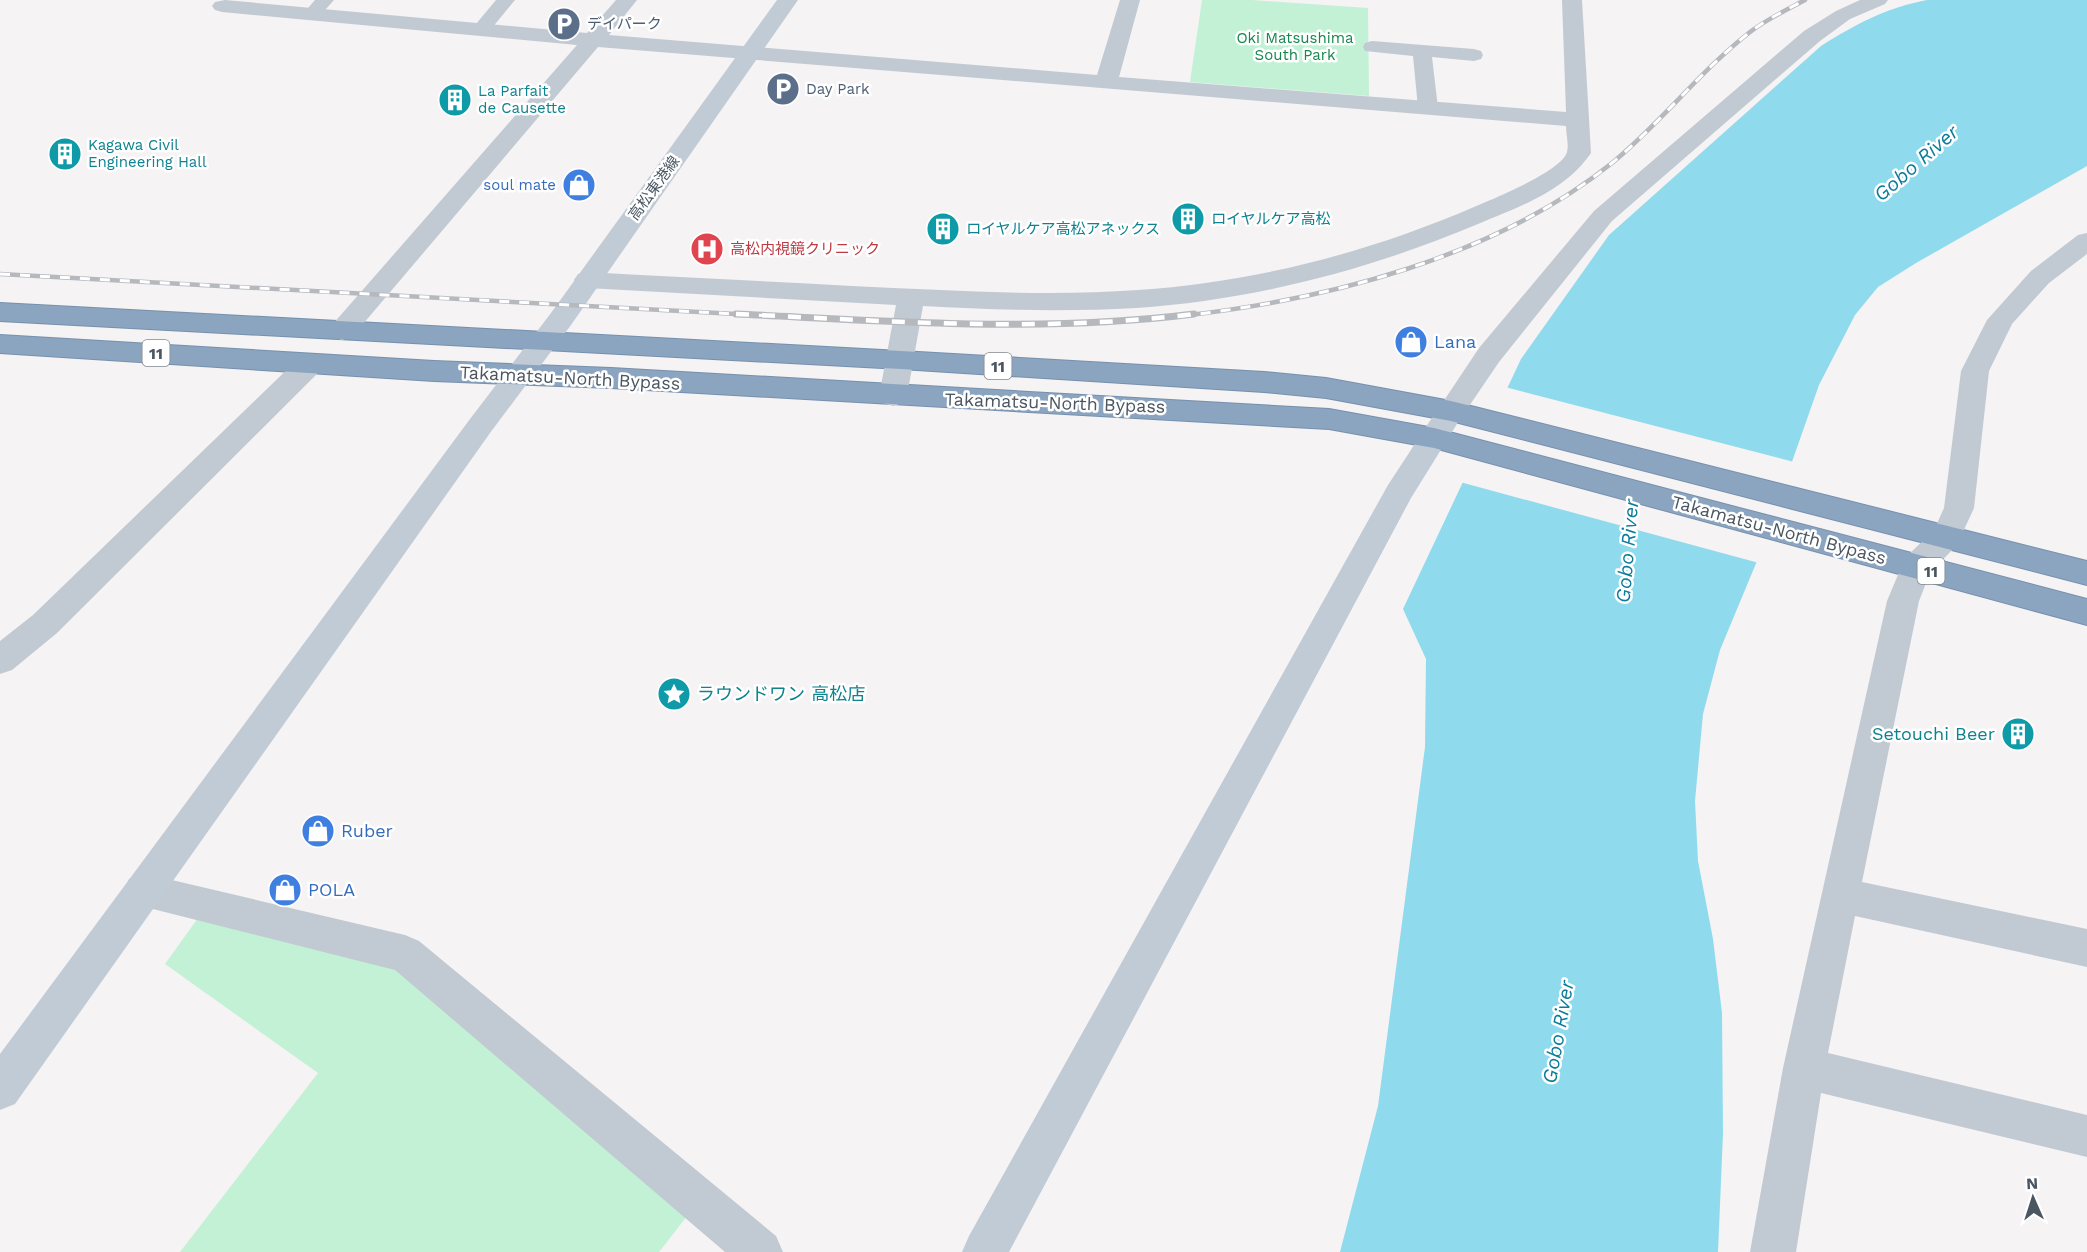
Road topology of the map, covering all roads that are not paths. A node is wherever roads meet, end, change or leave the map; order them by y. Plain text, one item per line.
1 (506, 0) edge
2 (627, 0) edge
3 (788, 0) edge
4 (1130, 0) edge
5 (1572, 0) edge
6 (1878, 0) edge
7 (222, 6) dead end
8 (318, 8) edge
9 (480, 30) junction
10 (593, 40) junction
11 (1372, 48) dead end
12 (1422, 51) junction
13 (750, 54) junction
14 (1474, 55) dead end
15 (1106, 82) junction
16 (1428, 108) junction
17 (1577, 120) junction
18 (2087, 242) edge
19 (587, 280) junction
20 (911, 297) junction
21 (0, 312) edge
22 (342, 331) junction
23 (544, 342) junction
24 (0, 344) edge
25 (901, 360) junction
26 (311, 363) junction
27 (519, 376) junction
28 (893, 396) junction
29 (1442, 424) junction
30 (1946, 537) junction
31 (1916, 567) junction
32 (2087, 573) edge
33 (2087, 612) edge
34 (0, 660) edge
35 (142, 891) junction
36 (1839, 895) junction
37 (2087, 948) edge
38 (1804, 1068) junction
39 (0, 1089) edge
40 (2087, 1136) edge
41 (760, 1252) edge
42 (986, 1252) edge
43 (1773, 1252) edge

1 - 9 lane
2 - 10 street
3 - 13 street, 高松東港線
4 - 15 street
5 - 17 street
6 - 29 street
7 - 8 street
8 - 9 street
9 - 10 street
10 - 13 street
10 - 22 street
11 - 12 lane
12 - 14 lane
12 - 16 lane
13 - 15 street
13 - 19 street, 高松東港線
15 - 16 street
16 - 17 street
17 - 20 street
18 - 30 street
19 - 20 street
19 - 23 street, 高松東港線
20 - 25 street
21 - 22 highway, Takamatsu-North Bypass / 11
22 - 23 highway, Takamatsu-North Bypass / 11
23 - 25 highway, Takamatsu-North Bypass / 11
23 - 27 street, 高松東港線
24 - 26 highway, Takamatsu-North Bypass / 11
25 - 28 street
25 - 29 highway, Takamatsu-North Bypass / 11
26 - 27 highway, Takamatsu-North Bypass / 11
26 - 34 street
27 - 28 highway, Takamatsu-North Bypass / 11
27 - 35 street, 高松東港線
28 - 29 highway, Takamatsu-North Bypass / 11
29 - 30 highway, Takamatsu-North Bypass / 11
29 - 31 highway, Takamatsu-North Bypass / 11
29 - 42 street
30 - 31 street
30 - 32 highway, Takamatsu-North Bypass / 11
31 - 33 highway, Takamatsu-North Bypass / 11
31 - 36 street
35 - 39 street, 高松東港線
35 - 41 street
36 - 37 street
36 - 38 street
38 - 40 street
38 - 43 street

